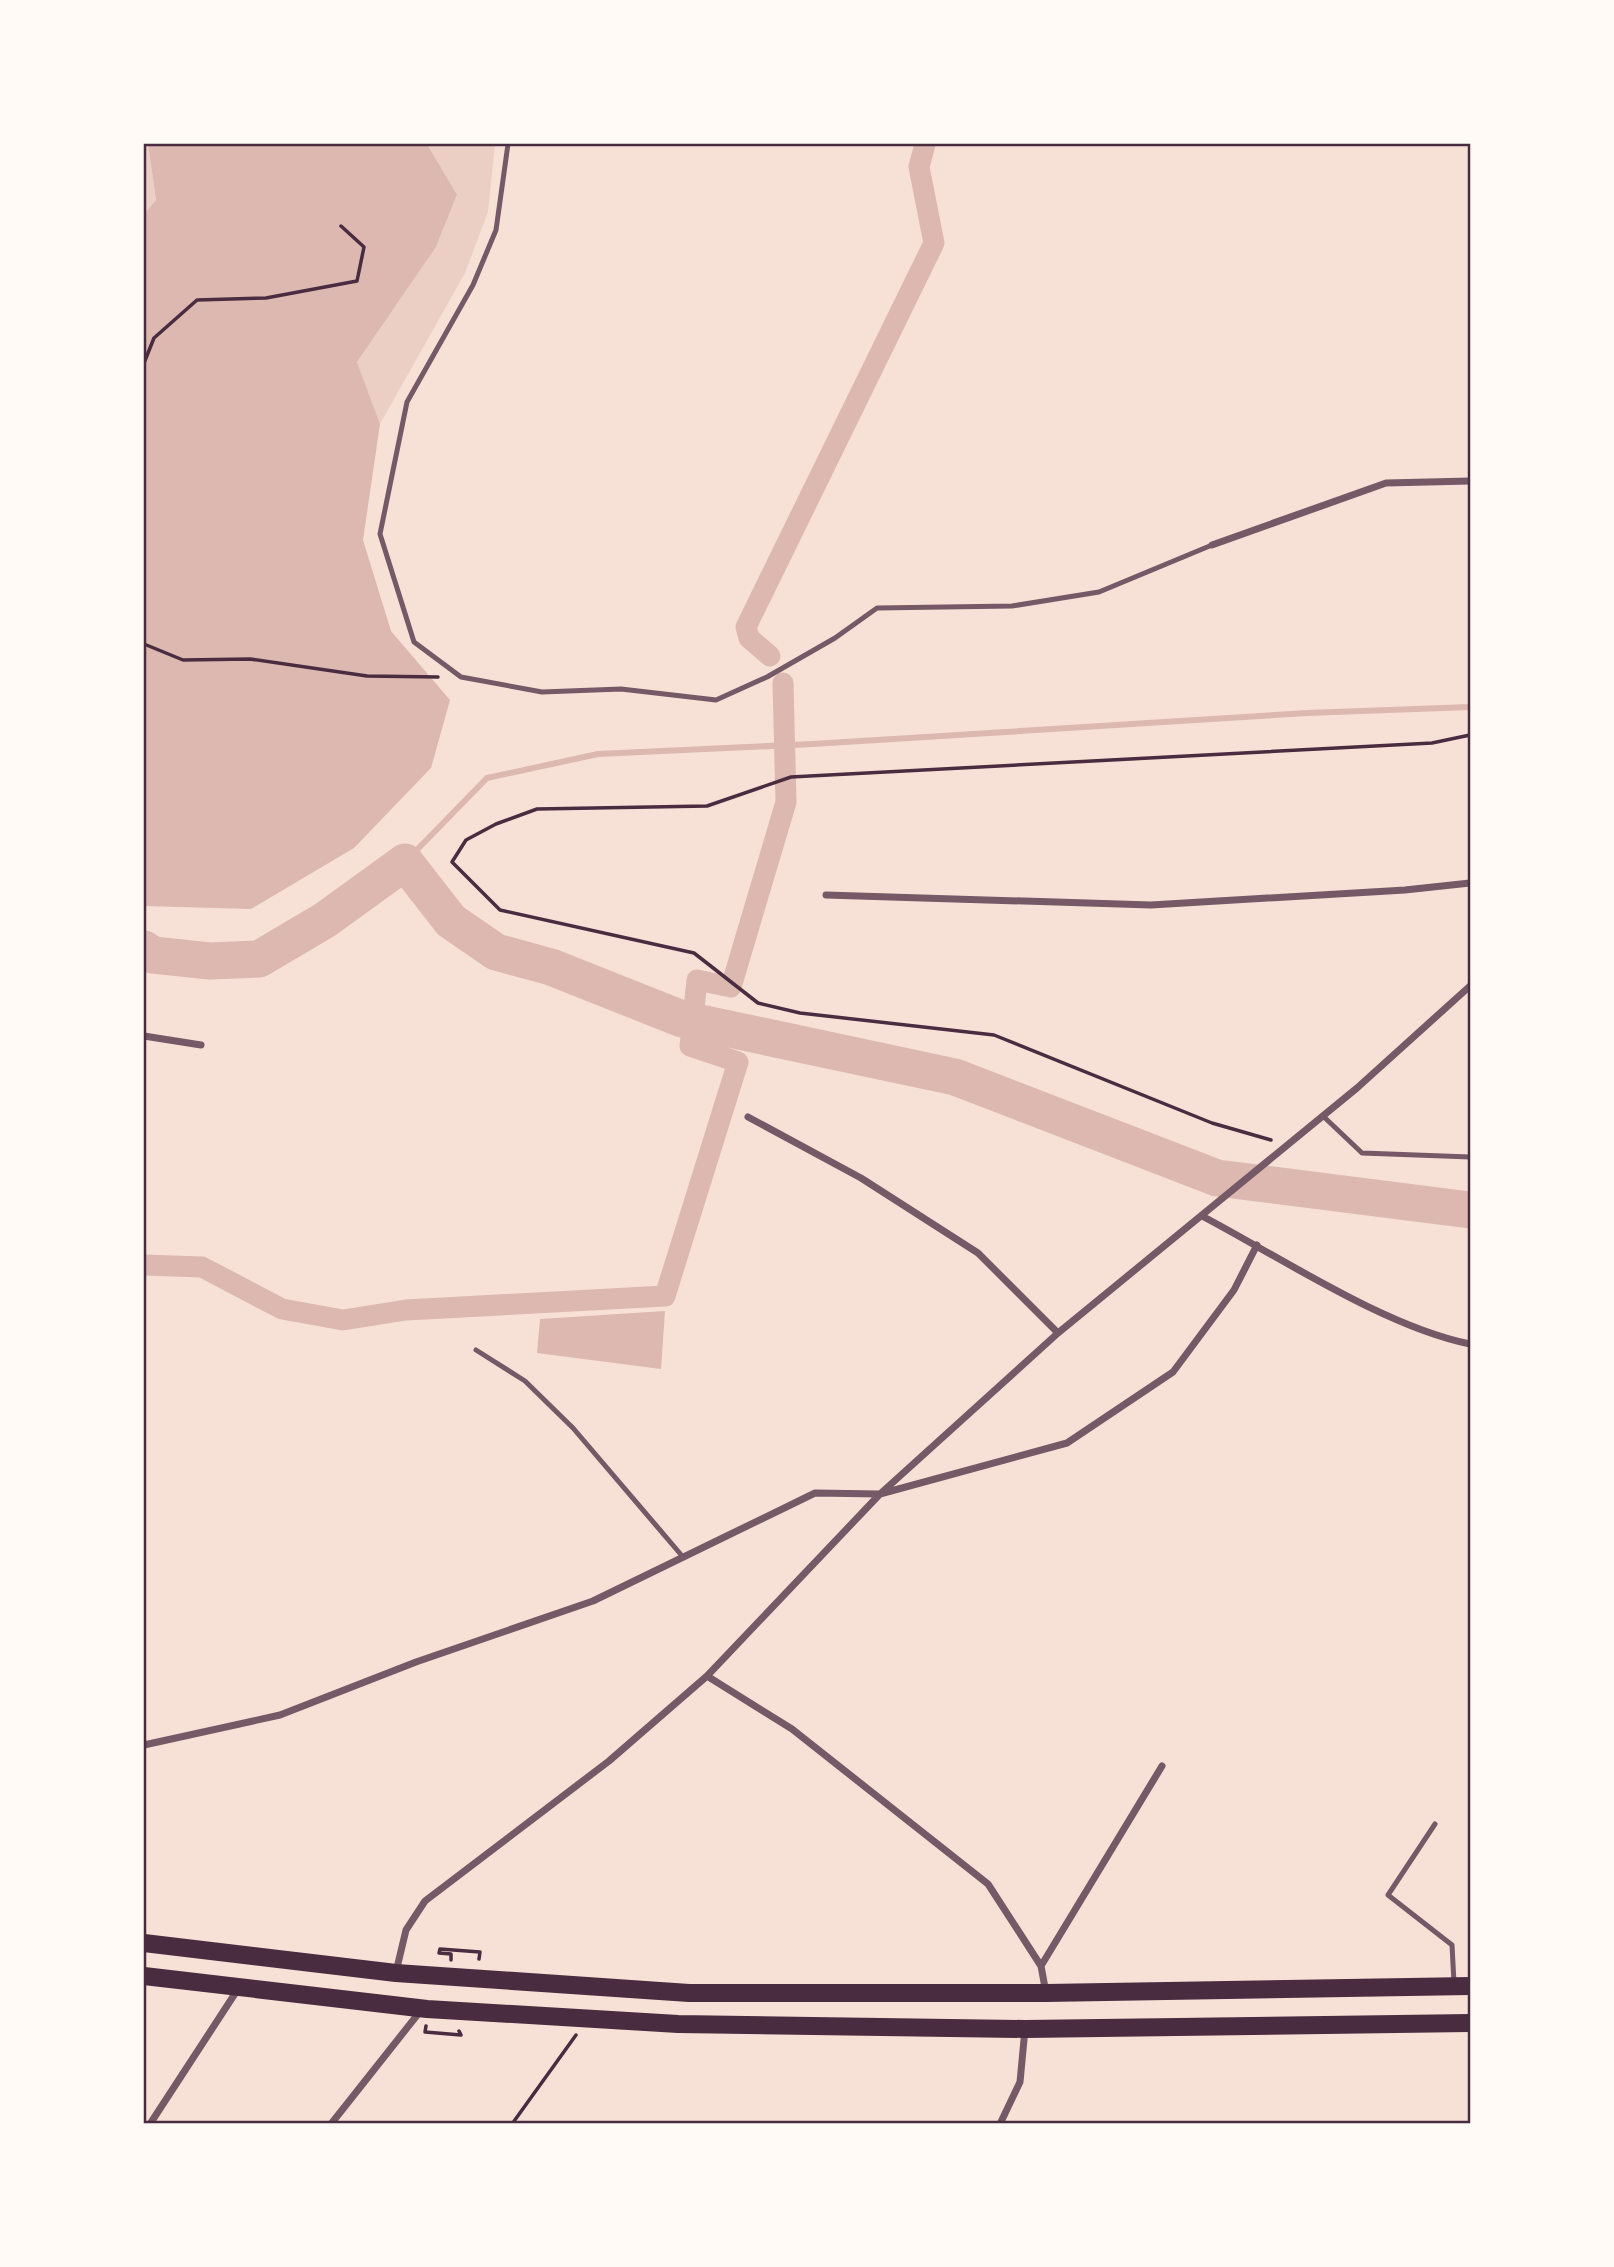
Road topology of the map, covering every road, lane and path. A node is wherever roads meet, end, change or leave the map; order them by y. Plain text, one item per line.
1 (508, 144) edge
2 (341, 226) dead end
3 (144, 363) edge
4 (1471, 481) edge
5 (1212, 545) joint
6 (144, 644) edge
7 (461, 677) junction
8 (1471, 883) edge
9 (826, 895) dead end
10 (1471, 986) edge
11 (144, 1036) edge
12 (201, 1045) dead end
13 (1323, 1116) junction
14 (748, 1117) dead end
15 (1471, 1157) edge
16 (1202, 1216) junction
17 (1258, 1245) junction
18 (1058, 1333) junction
19 (1471, 1343) edge
20 (476, 1350) dead end
21 (880, 1494) junction
22 (683, 1557) junction
23 (707, 1676) junction
24 (144, 1745) edge
25 (1162, 1766) dead end
26 (1435, 1824) dead end
27 (144, 1943) edge
28 (480, 1952) dead end
29 (451, 1954) dead end
30 (1041, 1966) junction
31 (396, 1973) junction
32 (144, 1976) edge
33 (1462, 1986) edge
34 (238, 1988) junction
35 (1046, 1993) junction
36 (423, 2008) junction
37 (588, 2020) junction
38 (1471, 2023) edge
39 (1025, 2028) junction
40 (445, 2030) dead end
41 (425, 2032) dead end
42 (150, 2123) edge
43 (331, 2123) edge
44 (512, 2123) edge
45 (1000, 2123) edge

1 - 7 lane
2 - 3 path
4 - 5 street
5 - 7 lane
6 - 7 path
8 - 9 street
10 - 13 street
11 - 12 street
13 - 15 lane
13 - 16 street
14 - 18 street
16 - 17 street
16 - 18 street
17 - 19 street
17 - 21 street
18 - 21 street
20 - 22 lane
21 - 22 street
21 - 23 street
22 - 24 street
23 - 30 street
23 - 31 street
25 - 30 street
26 - 33 lane
27 - 31 highway
28 - 29 path
30 - 35 street
31 - 35 highway
32 - 34 highway
33 - 35 highway
34 - 36 highway
34 - 42 street
36 - 37 highway
36 - 43 street
37 - 39 highway
37 - 44 path
38 - 39 highway
39 - 45 street
40 - 41 path

